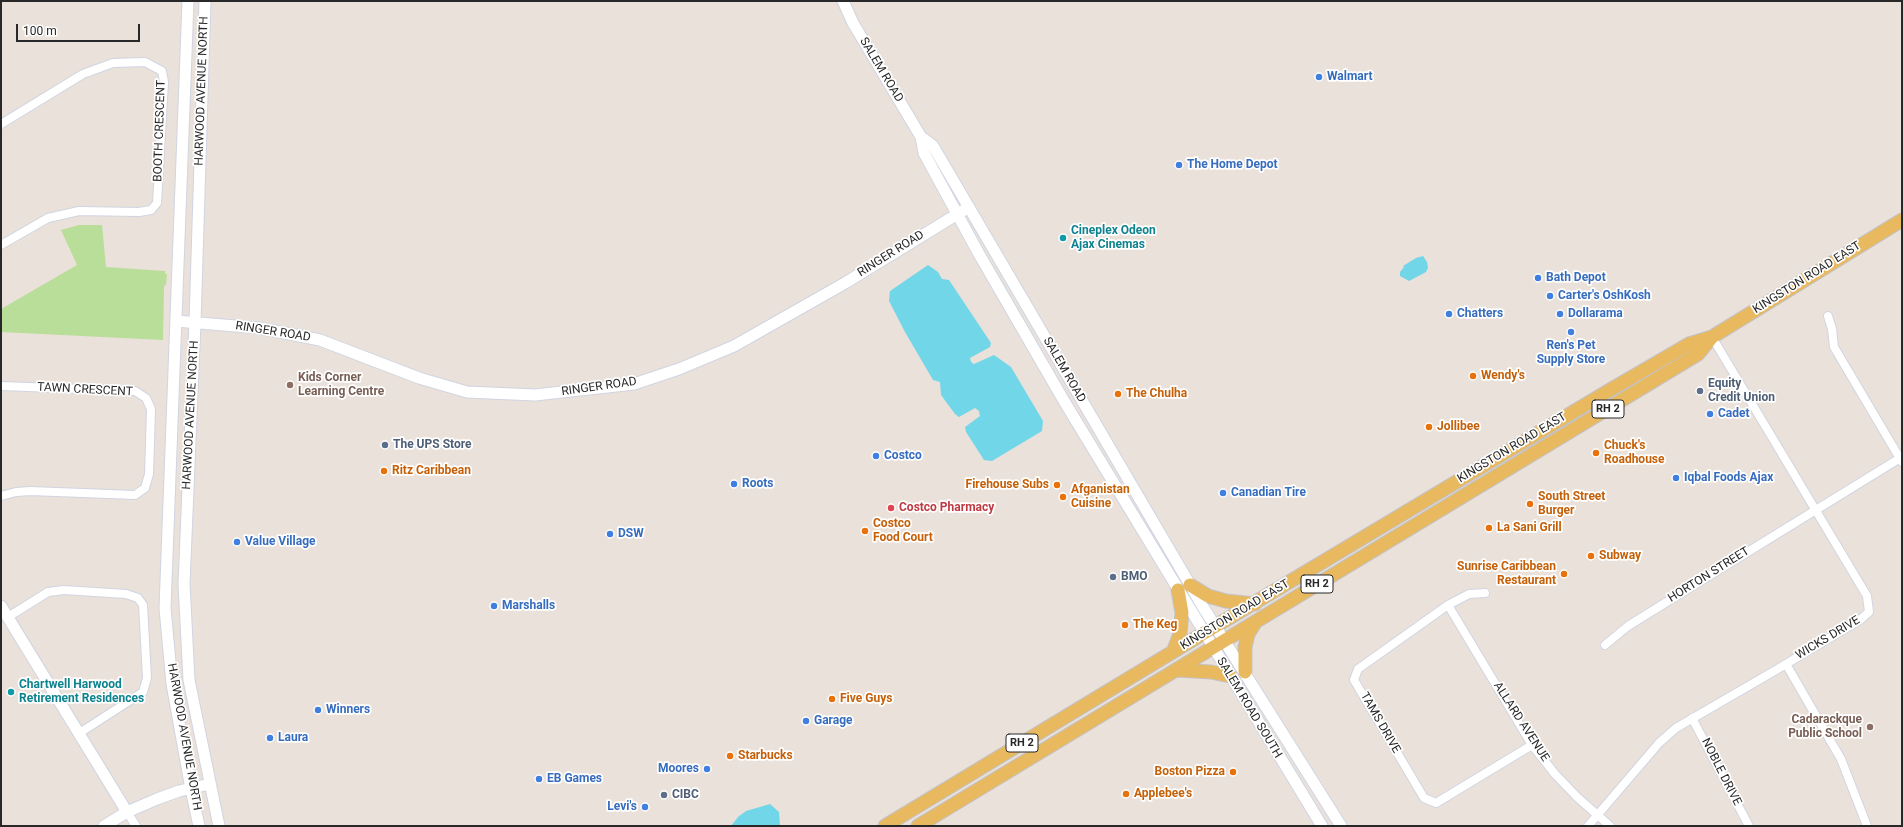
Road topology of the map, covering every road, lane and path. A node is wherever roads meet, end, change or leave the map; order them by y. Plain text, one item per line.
1 (188, 1) edge
2 (206, 1) edge
3 (843, 1) edge
4 (1, 124) edge
5 (922, 138) junction
6 (969, 207) junction
7 (957, 213) junction
8 (1902, 220) edge
9 (1, 245) edge
10 (1828, 316) dead end
11 (176, 321) junction
12 (195, 322) junction
13 (1712, 338) junction
14 (1, 386) edge
15 (1901, 459) edge
16 (1, 496) edge
17 (1815, 509) junction
18 (1190, 585) junction
19 (1178, 590) junction
20 (1485, 593) dead end
21 (1255, 604) junction
22 (1448, 605) junction
23 (1, 606) edge
24 (1203, 607) joint
25 (8, 617) junction
26 (1256, 622) junction
27 (1216, 626) junction
28 (1204, 633) junction
29 (1224, 641) junction
30 (1605, 645) dead end
31 (1213, 649) junction
32 (1173, 652) junction
33 (1786, 664) junction
34 (1178, 670) junction
35 (1245, 672) junction
36 (1230, 676) junction
37 (1692, 718) junction
38 (78, 734) junction
39 (1532, 745) junction
40 (210, 784) junction
41 (191, 789) junction
42 (127, 812) junction
43 (1597, 815) junction
44 (104, 826) edge
45 (136, 826) edge
46 (200, 826) edge
47 (219, 826) edge
48 (885, 826) edge
49 (918, 826) edge
50 (1322, 826) edge
51 (1341, 826) edge
52 (1588, 826) edge
53 (1610, 826) edge
54 (1749, 826) edge
55 (1867, 826) edge

1 - 11 main road, HARWOOD AVENUE NORTH
2 - 12 main road, HARWOOD AVENUE NORTH
3 - 5 main road, SALEM ROAD
4 - 9 street, BOOTH CRESCENT
5 - 6 main road, SALEM ROAD
5 - 7 main road, SALEM ROAD
6 - 7 main road, RINGER ROAD
6 - 18 main road, SALEM ROAD
7 - 12 main road, RINGER ROAD
7 - 19 main road, SALEM ROAD
8 - 13 main road, KINGSTON ROAD EAST / RH 2
10 - 15 street
11 - 12 main road, RINGER ROAD
11 - 41 main road, HARWOOD AVENUE NORTH
12 - 40 main road, HARWOOD AVENUE NORTH
13 - 17 street, WICKS DRIVE
13 - 21 main road, KINGSTON ROAD EAST / RH 2
13 - 26 main road, KINGSTON ROAD EAST / RH 2
14 - 16 street, TAWN CRESCENT
15 - 17 street, HORTON STREET
17 - 30 street, HORTON STREET
17 - 33 street, WICKS DRIVE
18 - 21 main road
18 - 24 main road, SALEM ROAD
19 - 28 main road, SALEM ROAD SOUTH
19 - 32 main road
20 - 22 street, TAMS DRIVE
21 - 27 main road, KINGSTON ROAD EAST / RH 2
22 - 39 street, ALLARD AVENUE
22 - 39 street, TAMS DRIVE
23 - 25 main road
24 - 27 main road, SALEM ROAD SOUTH
25 - 38 main road
25 - 38 street
26 - 29 main road, KINGSTON ROAD EAST / RH 2
26 - 35 main road
27 - 28 main road, KINGSTON ROAD EAST / RH 2
27 - 29 main road, SALEM ROAD SOUTH
28 - 31 main road, SALEM ROAD SOUTH
28 - 32 main road, KINGSTON ROAD EAST / RH 2
29 - 31 main road, KINGSTON ROAD EAST / RH 2
29 - 35 main road, SALEM ROAD SOUTH
31 - 34 main road, KINGSTON ROAD EAST / RH 2
31 - 36 main road, SALEM ROAD SOUTH
32 - 48 main road, KINGSTON ROAD EAST / RH 2
33 - 37 street, WICKS DRIVE
33 - 55 street
34 - 36 main road
34 - 49 main road, KINGSTON ROAD EAST / RH 2
35 - 51 main road, SALEM ROAD SOUTH
36 - 50 main road, SALEM ROAD SOUTH
37 - 43 street, WICKS DRIVE
37 - 54 street, NOBLE DRIVE
38 - 42 main road
39 - 43 street, ALLARD AVENUE
40 - 41 main road
40 - 47 main road, HARWOOD AVENUE NORTH
41 - 42 main road
41 - 46 main road, HARWOOD AVENUE NORTH
42 - 44 main road
42 - 45 street
43 - 52 street, WICKS DRIVE
43 - 53 street, ALLARD AVENUE

